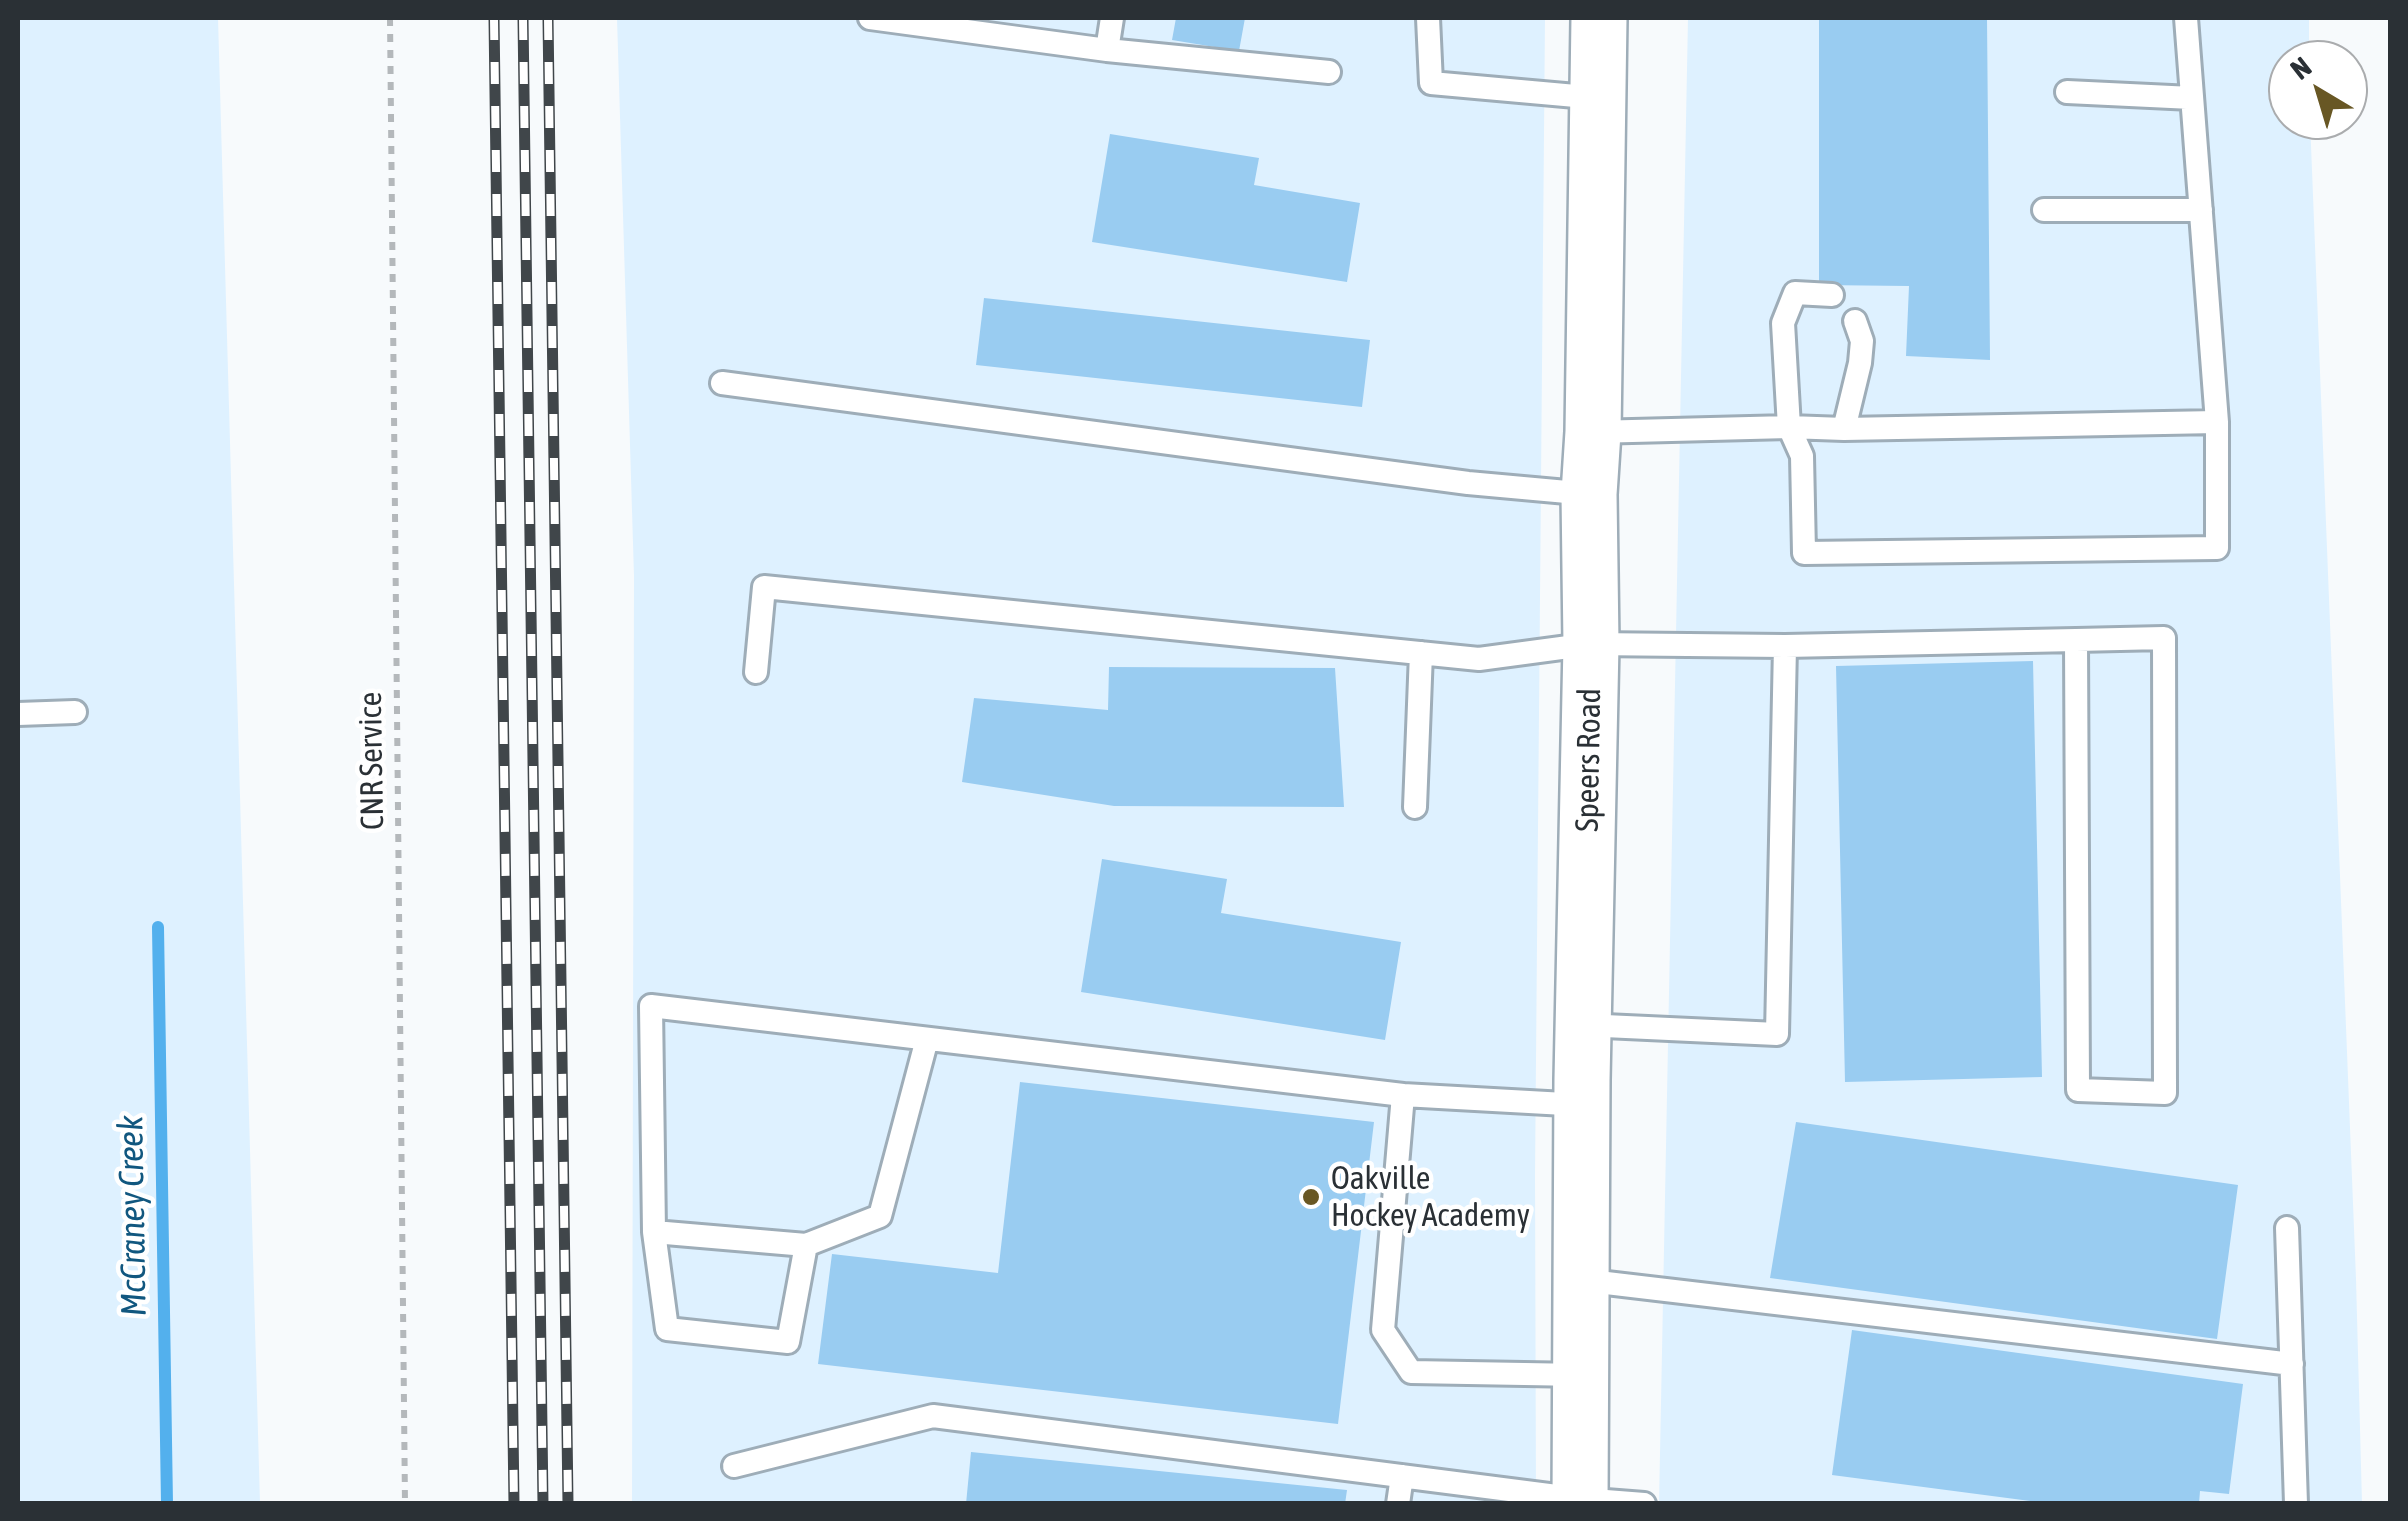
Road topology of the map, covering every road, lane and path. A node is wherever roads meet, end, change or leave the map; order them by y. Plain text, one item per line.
1 (390, 18) edge
2 (870, 18) edge
3 (1112, 18) edge
4 (1428, 18) edge
5 (1598, 18) edge
6 (2186, 18) edge
7 (1108, 50) junction
8 (1329, 72) dead end
9 (2067, 92) dead end
10 (1598, 98) junction
11 (2192, 98) junction
12 (2044, 210) dead end
13 (2201, 210) junction
14 (1832, 295) dead end
15 (1855, 321) dead end
16 (722, 383) dead end
17 (2217, 422) junction
18 (1788, 428) junction
19 (1844, 429) junction
20 (1593, 432) junction
21 (1589, 494) junction
22 (2076, 640) junction
23 (1591, 644) junction
24 (1785, 646) junction
25 (1421, 653) junction
26 (756, 672) dead end
27 (75, 712) dead end
28 (18, 714) edge
29 (1415, 808) dead end
30 (1584, 1025) junction
31 (927, 1039) junction
32 (1403, 1095) junction
33 (1583, 1105) junction
34 (2287, 1228) dead end
35 (654, 1232) junction
36 (806, 1245) junction
37 (1582, 1280) junction
38 (2292, 1364) junction
39 (1581, 1375) junction
40 (734, 1466) dead end
41 (1402, 1476) junction
42 (1580, 1501) edge
43 (404, 1504) edge
44 (1398, 1504) edge
45 (1644, 1504) edge
46 (2296, 1504) edge

1 - 43 path, CNR Service
2 - 7 lane
3 - 7 lane
4 - 10 lane
5 - 10 main road, Speers Road
6 - 11 lane
7 - 8 lane
9 - 11 lane
10 - 20 main road, Speers Road
11 - 13 lane
12 - 13 lane
13 - 17 lane
14 - 18 lane
15 - 19 lane
16 - 21 lane
17 - 18 lane
17 - 19 lane
18 - 19 lane
18 - 20 lane
20 - 21 main road, Speers Road
21 - 23 main road, Speers Road
22 - 22 lane
22 - 24 lane
23 - 24 lane
23 - 25 lane
23 - 30 main road, Speers Road
24 - 30 lane
25 - 26 lane
25 - 29 lane
27 - 28 lane
30 - 33 main road, Speers Road
31 - 32 lane
31 - 35 lane
31 - 36 lane
32 - 33 lane
32 - 39 lane
33 - 37 main road, Speers Road
34 - 38 lane
35 - 36 lane
35 - 36 lane
37 - 38 lane
37 - 39 main road, Speers Road
38 - 46 lane
39 - 42 main road, Speers Road
40 - 41 lane
41 - 42 lane
41 - 44 lane
42 - 45 lane

